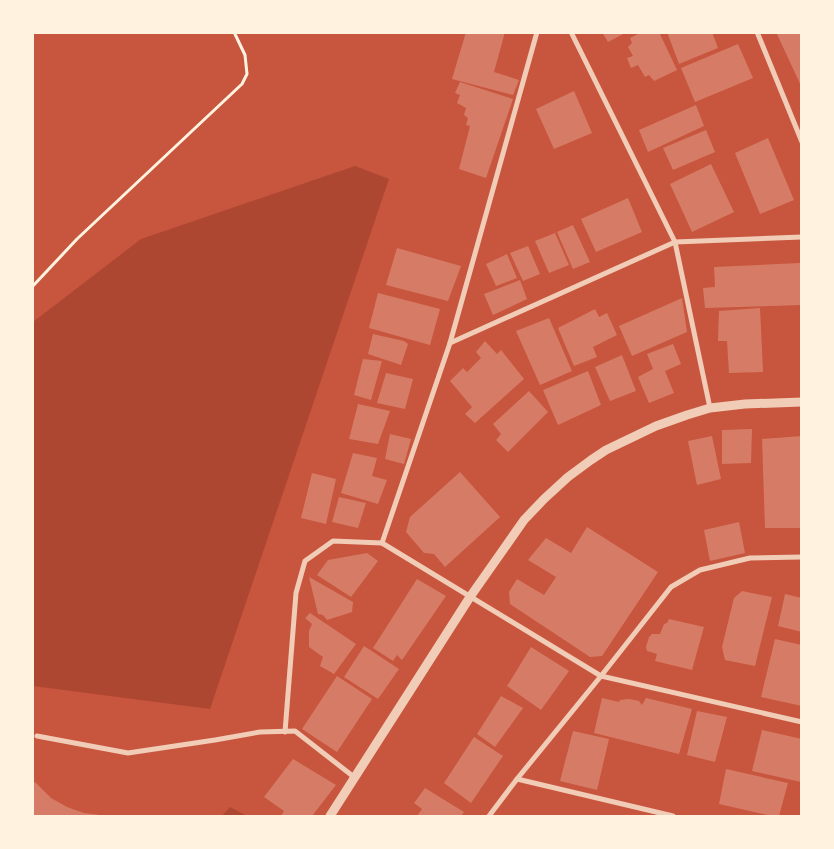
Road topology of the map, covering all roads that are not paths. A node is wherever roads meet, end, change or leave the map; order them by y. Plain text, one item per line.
1 (537, 32) edge
2 (571, 32) edge
3 (758, 32) edge
4 (802, 142) edge
5 (802, 237) edge
6 (674, 242) junction
7 (450, 343) junction
8 (802, 402) edge
9 (710, 408) junction
10 (382, 543) junction
11 (802, 558) edge
12 (470, 597) junction
13 (601, 676) junction
14 (802, 722) edge
15 (284, 732) junction
16 (37, 736) dead end
17 (354, 778) junction
18 (517, 779) junction
19 (330, 816) edge
20 (489, 816) edge
21 (673, 816) edge

1 - 7 street
2 - 6 street
3 - 4 street
5 - 6 street
6 - 7 street
6 - 9 street
7 - 10 street
8 - 9 street
9 - 12 street
10 - 12 street
10 - 15 street
11 - 13 street
12 - 13 street
12 - 17 street
13 - 14 street
13 - 18 street
15 - 16 street
15 - 17 street
17 - 19 street
18 - 20 street
18 - 21 street

